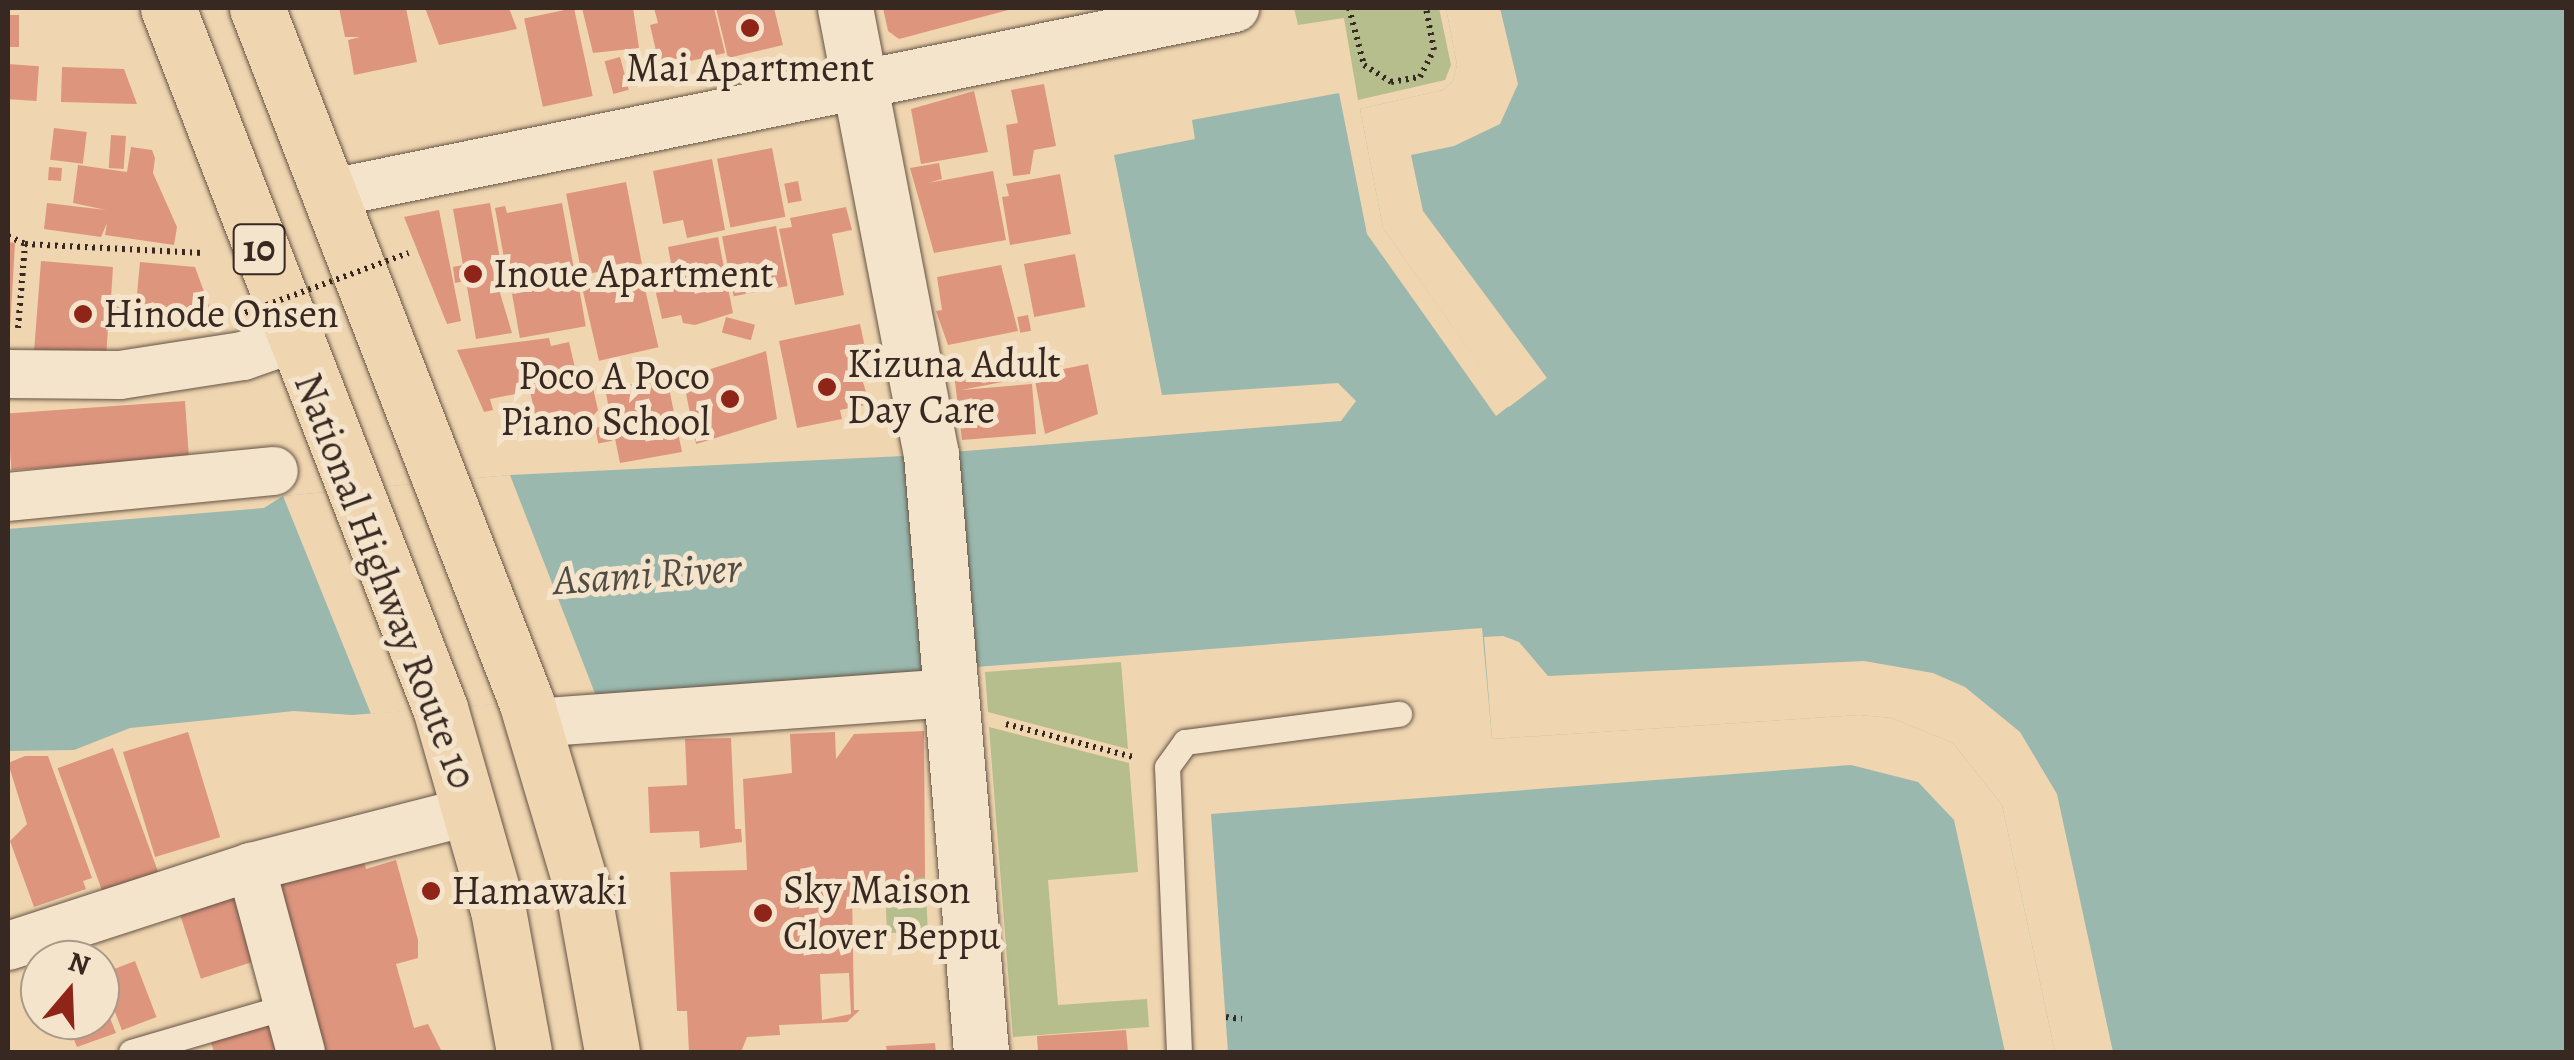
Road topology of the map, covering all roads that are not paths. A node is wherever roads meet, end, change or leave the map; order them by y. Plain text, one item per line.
1 (168, 8) edge
2 (257, 8) edge
3 (845, 8) edge
4 (1235, 8) edge
5 (861, 89) junction
6 (327, 194) junction
7 (294, 338) junction
8 (11, 374) edge
9 (274, 471) dead end
10 (8, 496) edge
11 (954, 693) junction
12 (529, 712) junction
13 (1399, 714) dead end
14 (471, 810) junction
15 (251, 867) junction
16 (8, 946) edge
17 (288, 1006) junction
18 (131, 1052) edge
19 (300, 1052) edge
20 (524, 1052) edge
21 (612, 1052) edge
22 (981, 1052) edge
23 (1179, 1052) edge

1 - 7 highway, National Highway Route 10 / 10
2 - 6 highway, National Highway Route 10 / 10
3 - 5 street
4 - 5 street
5 - 6 street
5 - 11 street
6 - 12 highway, National Highway Route 10 / 10
7 - 8 street
7 - 14 highway, National Highway Route 10 / 10
9 - 10 street
11 - 12 street
11 - 22 street
12 - 21 highway, National Highway Route 10 / 10
13 - 23 lane
14 - 15 street
14 - 20 highway, National Highway Route 10 / 10
15 - 16 street
15 - 17 street
17 - 18 lane
17 - 19 street

